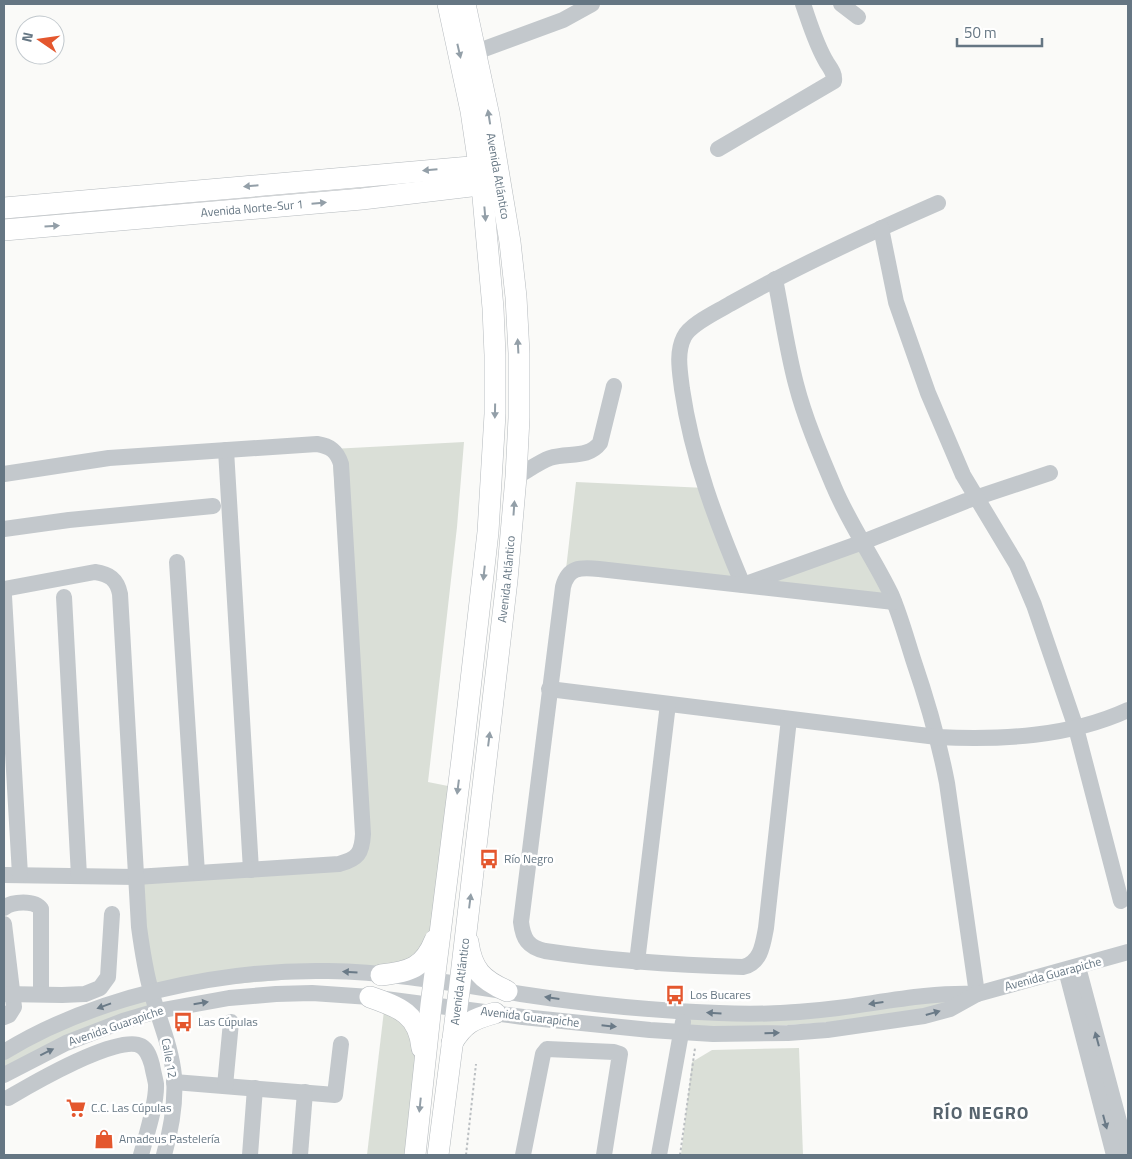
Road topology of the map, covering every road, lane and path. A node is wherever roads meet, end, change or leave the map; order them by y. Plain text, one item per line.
1 (448, 4) edge
2 (465, 4) edge
3 (592, 4) edge
4 (803, 4) edge
5 (841, 4) edge
6 (858, 17) dead end
7 (476, 52) junction
8 (718, 149) dead end
9 (489, 175) junction
10 (938, 203) dead end
11 (4, 208) edge
12 (881, 228) junction
13 (4, 230) edge
14 (775, 280) junction
15 (614, 386) dead end
16 (226, 450) junction
17 (1050, 473) dead end
18 (4, 474) edge
19 (516, 477) junction
20 (975, 497) junction
21 (213, 506) dead end
22 (4, 529) edge
23 (863, 542) junction
24 (177, 562) dead end
25 (743, 584) junction
26 (4, 589) edge
27 (4, 596) edge
28 (64, 597) dead end
29 (894, 602) junction
30 (549, 689) junction
31 (668, 704) junction
32 (1128, 710) edge
33 (789, 718) junction
34 (1076, 728) junction
35 (937, 737) junction
36 (251, 870) junction
37 (197, 873) junction
38 (16, 875) edge
39 (78, 876) junction
40 (136, 877) junction
41 (1120, 901) dead end
42 (24, 903) junction
43 (4, 908) edge
44 (112, 914) dead end
45 (441, 923) junction
46 (4, 924) edge
47 (467, 925) junction
48 (1128, 952) edge
49 (637, 962) junction
50 (1072, 969) junction
51 (380, 974) junction
52 (434, 980) junction
53 (460, 984) junction
54 (151, 991) junction
55 (507, 991) junction
56 (8, 993) edge
57 (41, 994) junction
58 (977, 994) junction
59 (370, 997) junction
60 (431, 1004) junction
61 (457, 1008) junction
62 (157, 1010) junction
63 (685, 1011) junction
64 (495, 1013) junction
65 (4, 1017) edge
66 (231, 1022) dead end
67 (689, 1032) junction
68 (452, 1043) junction
69 (341, 1044) dead end
70 (4, 1052) edge
71 (26, 1062) junction
72 (476, 1064) dead end
73 (4, 1075) edge
74 (423, 1076) junction
75 (174, 1082) junction
76 (34, 1083) junction
77 (225, 1086) junction
78 (255, 1088) junction
79 (306, 1092) junction
80 (8, 1098) dead end
81 (1122, 1153) edge
82 (141, 1155) edge
83 (164, 1155) edge
84 (250, 1155) edge
85 (300, 1155) edge
86 (415, 1155) edge
87 (438, 1155) edge
88 (466, 1155) edge
89 (523, 1155) edge
90 (604, 1155) edge
91 (659, 1155) edge
92 (680, 1155) edge

1 -> 9 main road, Avenida Atlántico
2 - 7 main road, Avenida Atlántico
3 - 7 street
4 - 8 street
5 - 6 street
9 -> 7 main road, Avenida Atlántico
9 -> 11 main road, Avenida Norte-Sur 1
13 -> 9 main road, Avenida Norte-Sur 1
19 -> 9 main road, Avenida Atlántico
9 -> 45 main road, Avenida Atlántico
10 - 12 street
12 - 14 street
12 - 20 street
14 - 23 street
14 - 25 street
15 - 19 street
16 - 18 street
16 - 36 street
16 - 36 street
17 - 20 street
47 -> 19 main road, Avenida Atlántico
20 - 23 street
20 - 34 street
21 - 22 street
23 - 25 street
23 - 29 street
24 - 37 street
25 - 29 street
25 - 30 street
26 - 40 street, Calle 12
27 - 38 street
28 - 39 street
29 - 35 street
30 - 31 street
30 - 49 street
31 - 33 street
31 - 49 street
32 - 34 street
33 - 35 street
33 - 49 street
34 - 35 street
34 - 41 street
35 - 58 street
36 - 37 street
37 - 40 street
38 - 39 street
38 - 42 street
39 - 40 street
40 - 54 street, Calle 12
42 - 43 street
42 - 57 street
44 - 57 street
45 - 51 main road
45 - 52 main road, Avenida Atlántico
46 - 56 street
47 - 53 main road, Avenida Atlántico
47 - 55 main road
48 - 50 street, Avenida Guarapiche
50 - 58 street, Avenida Guarapiche
50 - 81 street
51 - 52 street, Avenida Guarapiche
51 -> 54 street, Avenida Guarapiche
52 - 53 street, Avenida Guarapiche
52 - 60 main road, Avenida Atlántico
53 - 55 street, Avenida Guarapiche
53 - 61 main road, Avenida Atlántico
54 - 62 street, Calle 12
54 -> 70 street, Avenida Guarapiche
63 -> 55 street, Avenida Guarapiche
56 - 57 street
56 - 65 street
58 -> 63 street, Avenida Guarapiche
67 -> 58 street, Avenida Guarapiche
59 - 60 street, Avenida Guarapiche
62 -> 59 street, Avenida Guarapiche
59 - 74 main road
60 - 61 street, Avenida Guarapiche
60 - 74 main road, Avenida Atlántico
61 - 64 street, Avenida Guarapiche
61 - 68 main road, Avenida Atlántico
71 -> 62 street, Avenida Guarapiche
62 - 75 street, Calle 12
63 - 67 street
64 -> 67 street, Avenida Guarapiche
64 - 68 main road
66 - 77 street
67 - 91 street
67 - 92 path
68 - 87 main road, Avenida Atlántico
69 - 79 street
71 - 73 street, Avenida Guarapiche
71 - 76 street
72 - 88 path
74 -> 86 main road, Avenida Atlántico
75 - 77 street
75 - 83 street, Calle 12
76 - 80 street
76 - 82 street
77 - 78 street
78 - 79 street
78 - 84 street
79 - 85 street
89 - 90 street

